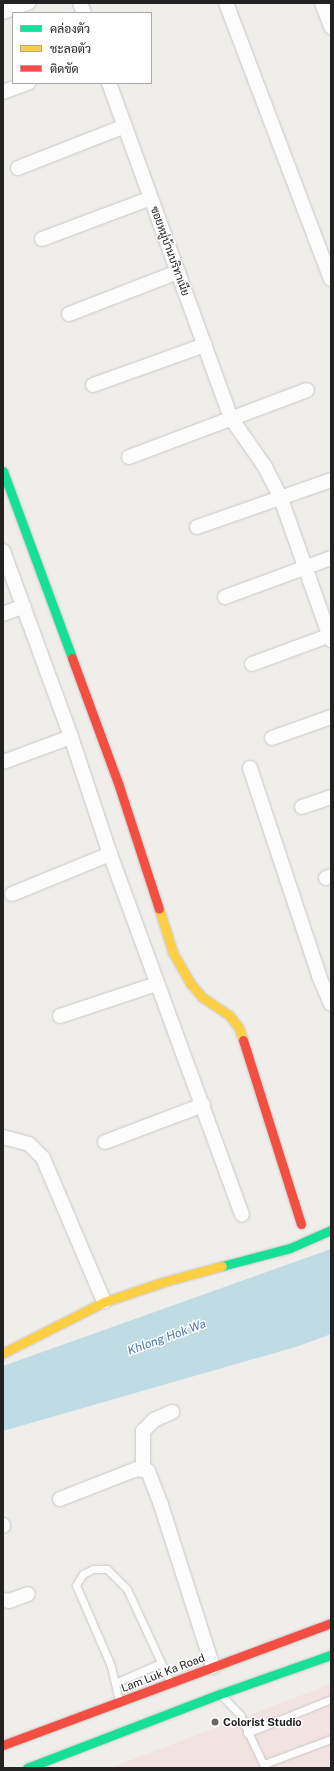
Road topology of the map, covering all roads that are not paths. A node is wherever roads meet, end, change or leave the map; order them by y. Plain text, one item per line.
1 (28, 3) edge
2 (226, 3) edge
3 (322, 3) edge
4 (3, 12) edge
5 (331, 27) edge
6 (25, 84) edge
7 (109, 84) edge
8 (3, 92) edge
9 (125, 126) junction
10 (18, 168) dead end
11 (151, 198) junction
12 (42, 239) dead end
13 (178, 272) junction
14 (331, 279) edge
15 (69, 314) dead end
16 (205, 345) junction
17 (93, 386) dead end
18 (306, 390) dead end
19 (231, 418) junction
20 (129, 457) dead end
21 (3, 470) edge
22 (331, 480) edge
23 (280, 498) junction
24 (197, 527) dead end
25 (3, 551) edge
26 (331, 558) edge
27 (305, 568) junction
28 (225, 597) dead end
29 (24, 606) junction
30 (3, 614) edge
31 (330, 637) edge
32 (252, 664) dead end
33 (331, 717) edge
34 (71, 737) junction
35 (272, 738) dead end
36 (3, 762) edge
37 (250, 768) dead end
38 (331, 797) edge
39 (302, 808) dead end
40 (110, 854) junction
41 (12, 894) dead end
42 (157, 984) junction
43 (331, 1004) edge
44 (60, 1016) dead end
45 (203, 1105) junction
46 (3, 1137) edge
47 (105, 1142) dead end
48 (242, 1215) dead end
49 (301, 1224) dead end
50 (331, 1230) edge
51 (104, 1302) junction
52 (3, 1353) edge
53 (172, 1412) dead end
54 (143, 1469) junction
55 (60, 1499) dead end
56 (28, 1594) dead end
57 (3, 1600) edge
58 (331, 1623) edge
59 (331, 1655) edge
60 (162, 1663) junction
61 (213, 1667) junction
62 (115, 1683) junction
63 (171, 1684) junction
64 (220, 1694) junction
65 (331, 1699) edge
66 (119, 1703) junction
67 (248, 1733) junction
68 (331, 1739) edge
69 (4, 1743) edge
70 (264, 1766) edge
71 (27, 1768) edge

1 - 4 street
2 - 14 street
3 - 5 street
6 - 8 street
7 - 9 street, ซอยหมู่บ้านบริทาเนีย
9 - 10 street
9 - 11 street, ซอยหมู่บ้านบริทาเนีย
11 - 12 street
11 - 13 street, ซอยหมู่บ้านบริทาเนีย
13 - 15 street
13 - 16 street, ซอยหมู่บ้านบริทาเนีย
16 - 17 street
16 - 19 street, ซอยหมู่บ้านบริทาเนีย
18 - 19 street
19 - 20 street
19 - 23 street, ซอยหมู่บ้านบริทาเนีย
21 - 49 street
22 - 23 street
23 - 24 street
23 - 27 street, ซอยหมู่บ้านบริทาเนีย
25 - 29 street
26 - 27 street
27 - 28 street
27 - 31 street, ซอยหมู่บ้านบริทาเนีย
29 - 30 street
29 - 34 street
31 - 32 street
33 - 35 street
34 - 36 street
34 - 40 street
37 - 43 street
38 - 39 street
40 - 41 street
40 - 42 street
42 - 44 street
42 - 45 street
45 - 47 street
45 - 48 street
46 - 51 street
50 - 51 street
51 - 52 street
53 - 54 street
54 - 55 street
54 - 61 street
56 - 57 street
58 - 61 street, Lam Luk Ka Road
59 - 64 street
60 - 62 lane
60 - 62 lane
60 - 63 lane
61 - 63 street, Lam Luk Ka Road
62 - 66 lane
63 - 66 street, Lam Luk Ka Road
64 - 67 lane
64 - 71 street
65 - 67 lane
66 - 69 street, Lam Luk Ka Road
67 - 70 lane
68 - 70 lane

